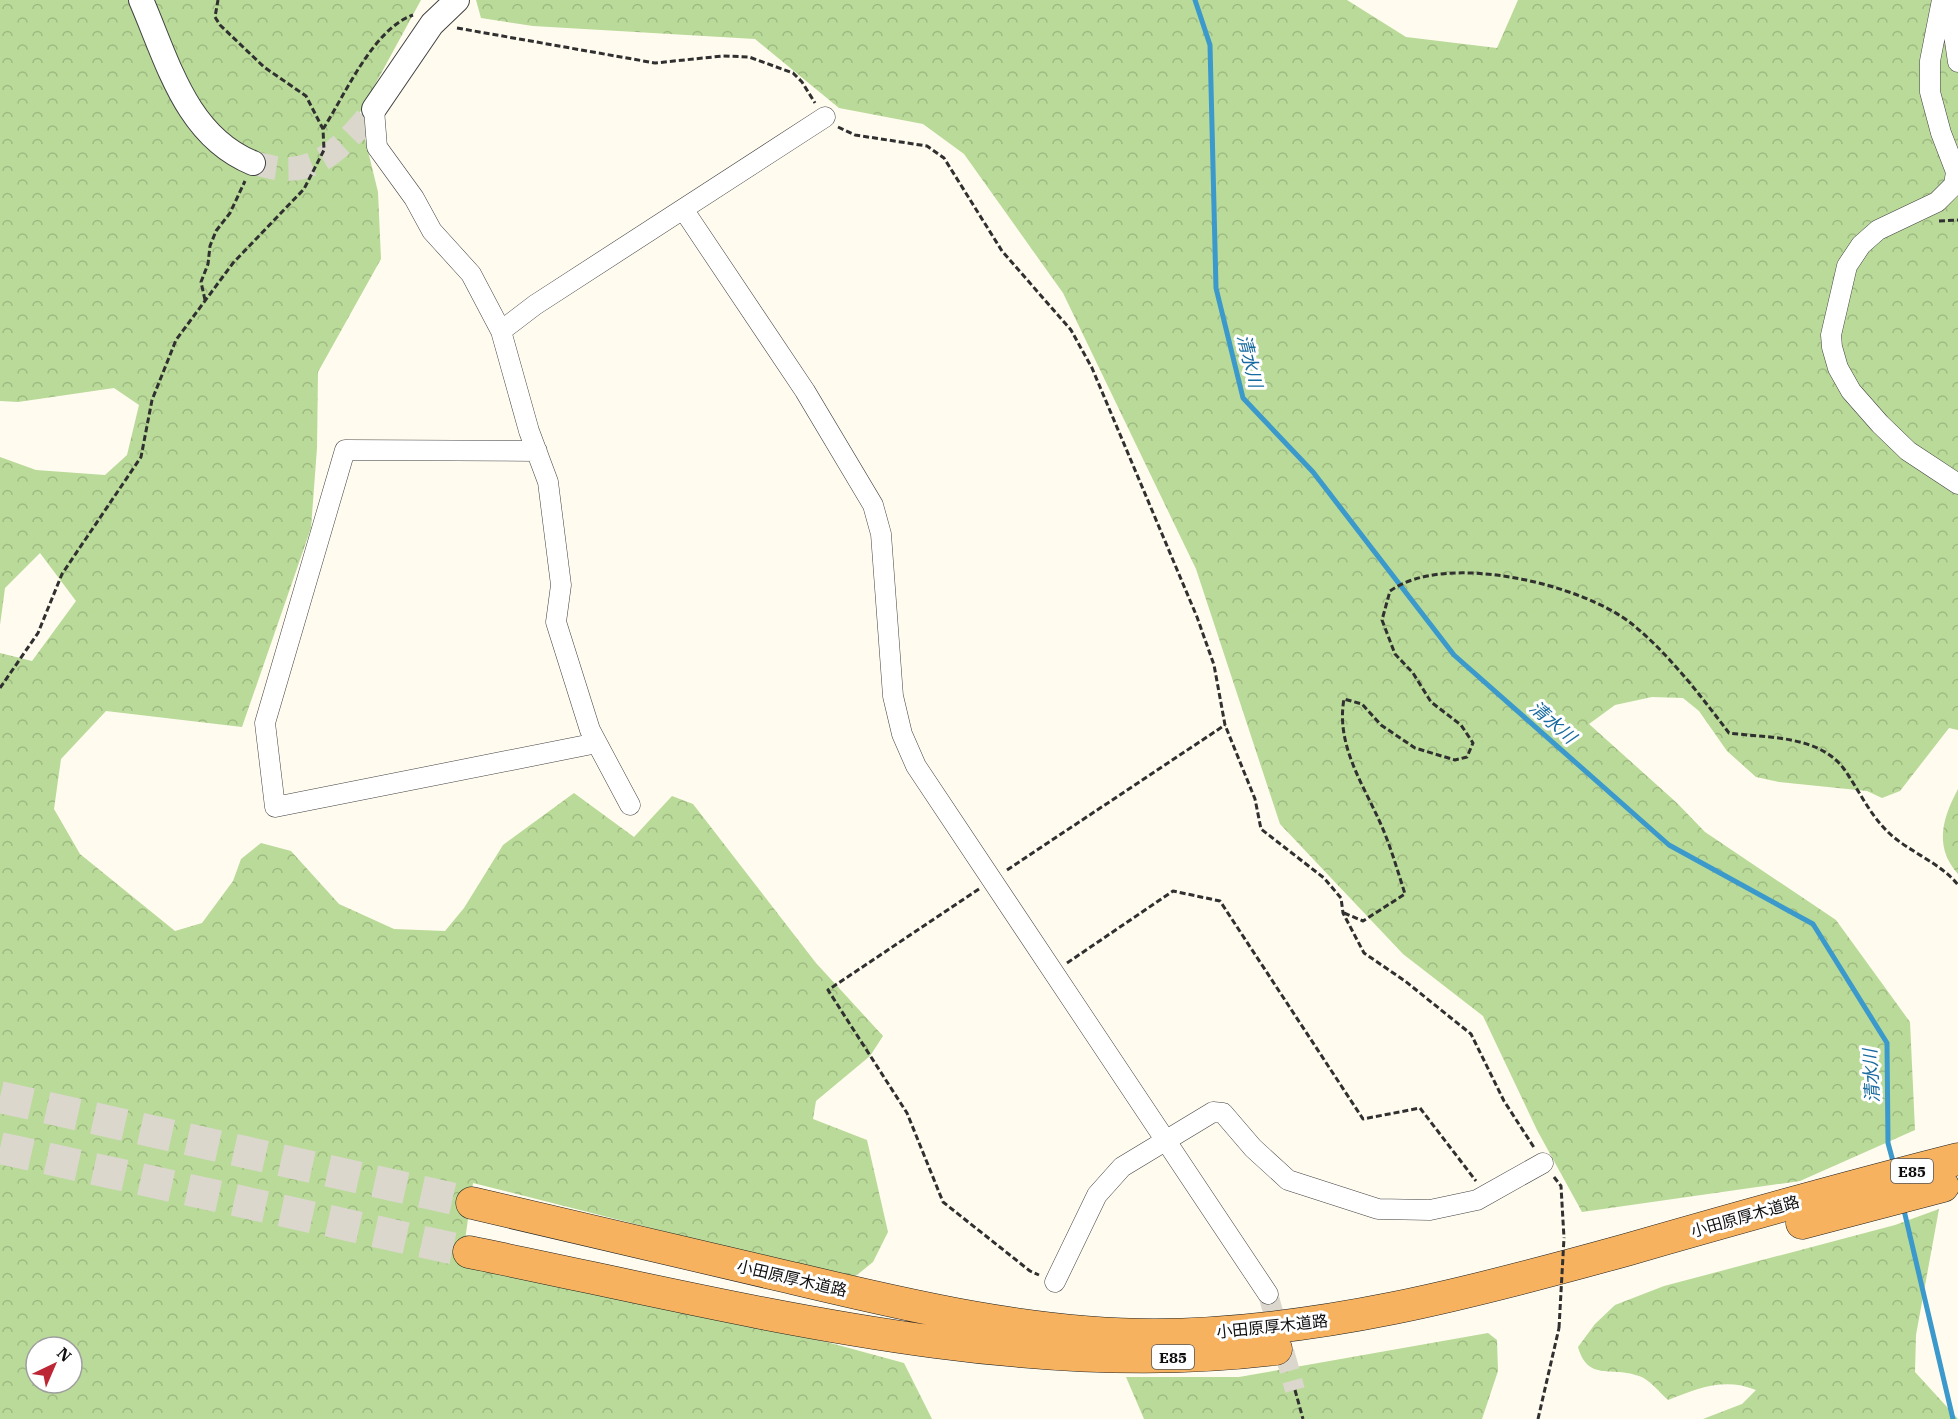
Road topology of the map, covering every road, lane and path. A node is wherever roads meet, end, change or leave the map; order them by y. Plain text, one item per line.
1 (141, 0) edge
2 (218, 0) edge
3 (457, 0) edge
4 (1942, 0) edge
5 (1948, 0) edge
6 (424, 19) junction
7 (1958, 62) edge
8 (374, 109) joint
9 (825, 117) junction
10 (323, 129) junction
11 (253, 163) joint
12 (683, 209) junction
13 (205, 300) junction
14 (501, 331) junction
15 (537, 451) junction
16 (1958, 484) edge
17 (0, 688) edge
18 (1225, 725) junction
19 (597, 743) junction
20 (630, 805) dead end
21 (993, 880) junction
22 (1958, 885) edge
23 (1343, 913) junction
24 (1053, 972) junction
25 (1165, 1139) junction
26 (1958, 1159) edge
27 (1543, 1163) junction
28 (1958, 1182) edge
29 (1867, 1193) junction
30 (1486, 1195) junction
31 (472, 1203) tunnel mouth
32 (469, 1252) tunnel mouth
33 (1055, 1282) joint
34 (1268, 1294) tunnel mouth
35 (1295, 1390) tunnel mouth
36 (1303, 1419) edge
37 (1538, 1419) edge

1 - 11 street
2 - 10 path
3 - 6 street
4 - 16 street
5 - 7 street
6 - 8 street
6 - 9 path
6 - 10 path
8 - 14 street
9 - 12 street
9 - 18 path
10 - 13 path
11 - 13 path
12 - 14 street
12 - 21 street
13 - 17 path
14 - 15 street
15 - 19 street
15 - 19 street
18 - 21 path
18 - 23 path
19 - 20 street
21 - 24 street
21 - 33 path
22 - 23 path
23 - 27 path
24 - 25 street
24 - 30 path
25 - 30 street
25 - 33 street
25 - 34 street
26 - 29 highway, 小田原厚木道路 / E85
27 - 30 street
27 - 37 path, bridge
28 - 29 highway, 小田原厚木道路 / E85
29 - 31 highway, 小田原厚木道路 / E85
29 - 32 highway, 小田原厚木道路 / E85
35 - 36 path

